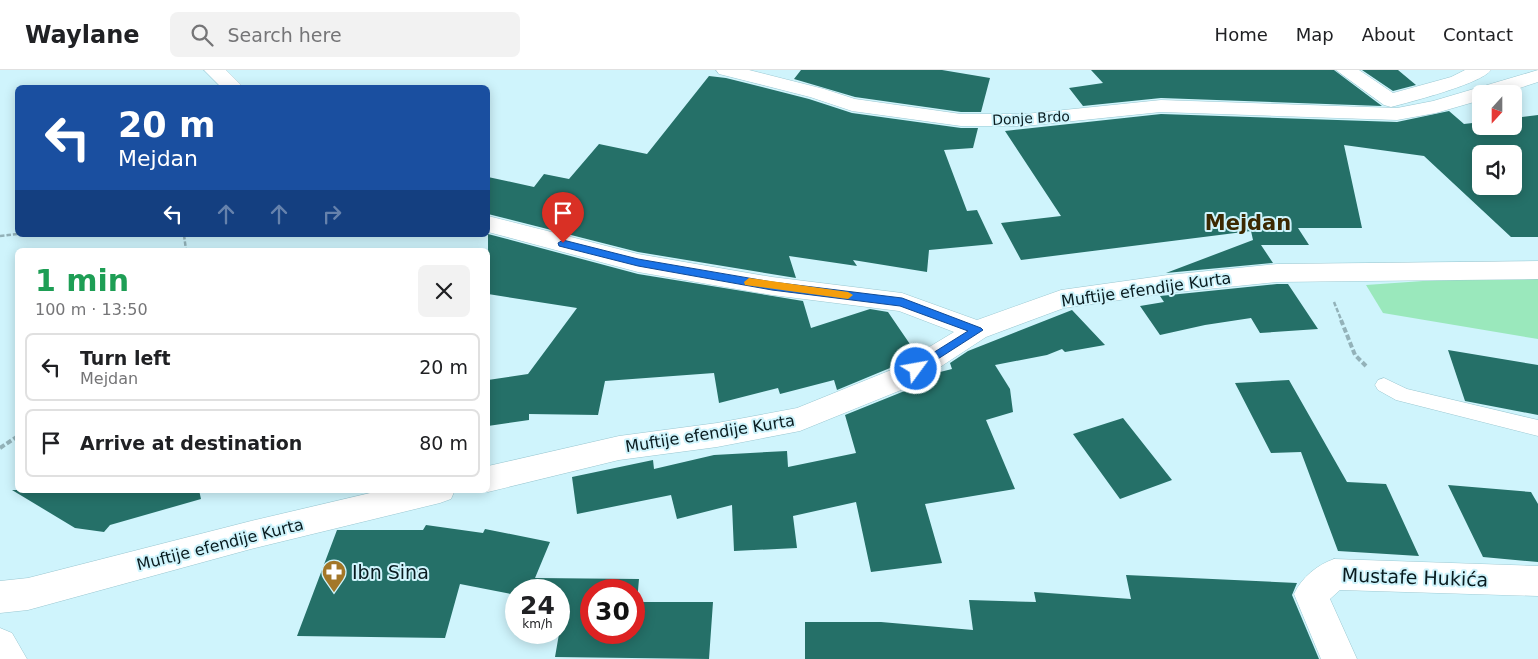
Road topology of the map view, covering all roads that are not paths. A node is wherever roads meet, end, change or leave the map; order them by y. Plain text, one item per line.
1 (214, 70) edge
2 (726, 70) edge
3 (1346, 70) edge
4 (1481, 70) edge
5 (1538, 76) edge
6 (231, 85) edge
7 (1391, 101) junction
8 (1342, 113) junction
9 (490, 225) edge
10 (1538, 270) edge
11 (977, 330) junction
12 (1384, 385) road end
13 (1538, 428) edge
14 (490, 479) edge
15 (427, 493) edge
16 (1538, 581) edge
17 (0, 597) edge
18 (0, 645) edge
19 (9, 659) edge
20 (1339, 659) edge

1 - 6 street
2 - 8 street, Donje Brdo
3 - 7 street
4 - 7 street, Donje Brdo
5 - 8 street, Donje Brdo
7 - 8 street, Donje Brdo
9 - 11 street
10 - 11 street, Muftije efendije Kurta
11 - 14 street, Muftije efendije Kurta
12 - 13 lane
15 - 17 street, Muftije efendije Kurta
16 - 20 street, Mustafe Hukića
18 - 19 street

